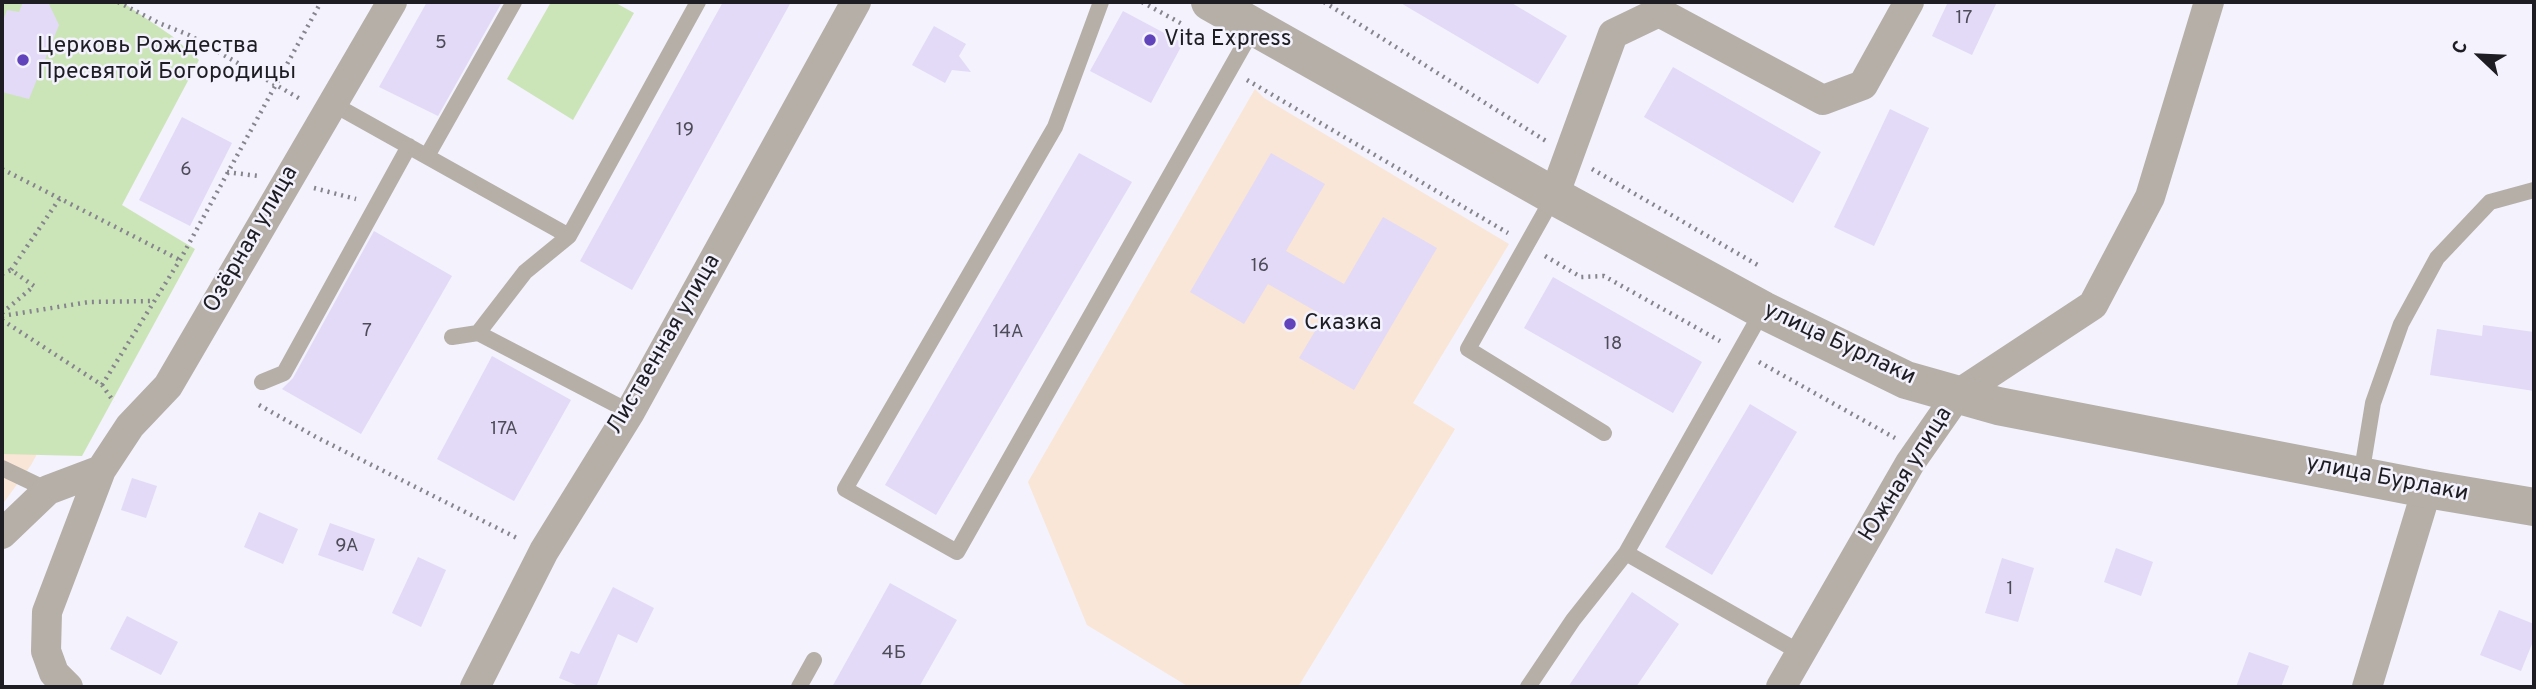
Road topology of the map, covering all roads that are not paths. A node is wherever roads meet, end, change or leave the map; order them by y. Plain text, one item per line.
1 (392, 2) edge
2 (514, 2) edge
3 (698, 2) edge
4 (856, 2) edge
5 (1101, 2) edge
6 (1909, 2) edge
7 (2209, 2) edge
8 (1198, 14) edge
9 (1254, 27) junction
10 (333, 104) junction
11 (409, 146) junction
12 (427, 156) junction
13 (2534, 190) edge
14 (1554, 196) junction
15 (569, 236) junction
16 (1763, 310) junction
17 (478, 333) junction
18 (452, 337) dead end
19 (262, 382) dead end
20 (1958, 394) junction
21 (630, 412) junction
22 (1604, 433) dead end
23 (2, 468) edge
24 (101, 470) junction
25 (2361, 476) junction
26 (2427, 489) junction
27 (48, 490) junction
28 (2534, 506) edge
29 (2, 534) edge
30 (1626, 553) junction
31 (1801, 653) junction
32 (814, 660) dead end
33 (68, 687) edge
34 (475, 687) edge
35 (799, 687) edge
36 (1528, 687) edge
37 (1781, 687) edge
38 (2367, 687) edge

1 - 10 street, Озёрная улица
2 - 12 lane
3 - 15 lane
4 - 21 street, Лиственная улица
5 - 9 lane
6 - 14 street
7 - 20 street, Южная улица
8 - 9 street, улица Бурлаки
9 - 14 street, улица Бурлаки
10 - 11 lane
10 - 24 street, Озёрная улица
11 - 12 lane
11 - 19 lane
12 - 15 lane
13 - 25 lane
14 - 16 street, улица Бурлаки
14 - 22 lane
15 - 17 lane
16 - 20 street, улица Бурлаки
16 - 30 lane
17 - 18 lane
17 - 21 lane
20 - 25 street, улица Бурлаки
20 - 31 street, Южная улица
21 - 34 street, Лиственная улица
23 - 27 lane
24 - 27 street
24 - 33 street, Озёрная улица
25 - 26 street, улица Бурлаки
26 - 28 street, улица Бурлаки
26 - 38 street
27 - 29 street
30 - 31 lane
30 - 36 lane
31 - 37 street, Южная улица
32 - 35 lane

